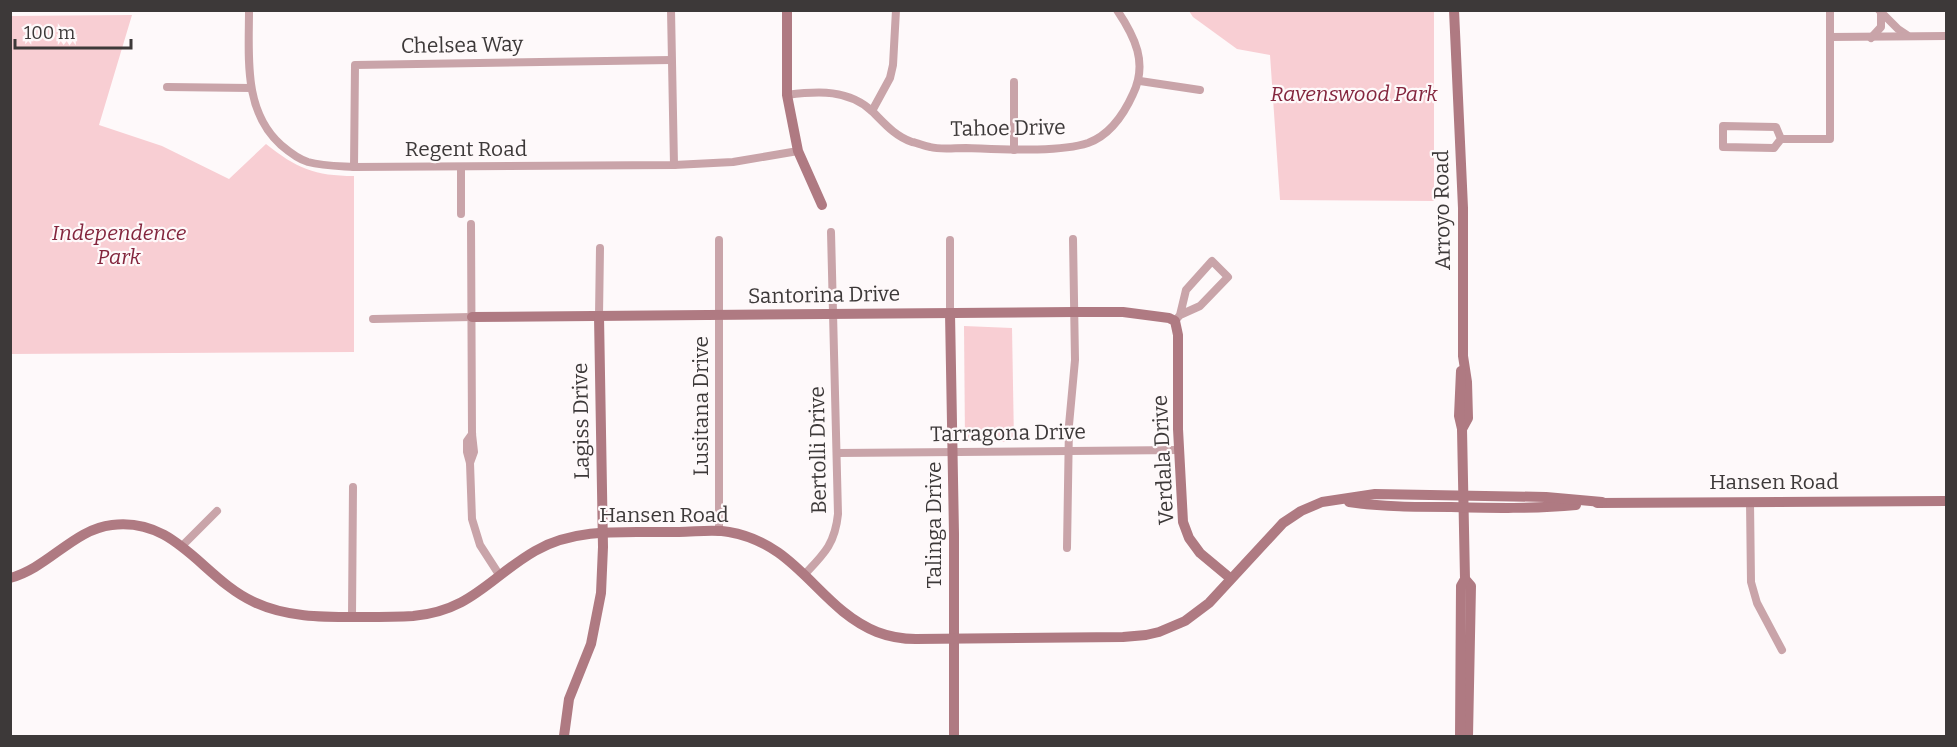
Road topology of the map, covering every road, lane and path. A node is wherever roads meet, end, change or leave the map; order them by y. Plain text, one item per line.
1 (249, 10) edge
2 (671, 10) edge
3 (787, 10) edge
4 (896, 10) edge
5 (1117, 10) edge
6 (1454, 10) edge
7 (1460, 10) edge
8 (1830, 10) edge
9 (1880, 11) edge
10 (1907, 35) junction
11 (1947, 36) edge
12 (1830, 37) junction
13 (1871, 38) junction
14 (671, 60) junction
15 (1458, 64) junction
16 (1140, 81) junction
17 (1014, 82) dead end
18 (167, 87) dead end
19 (251, 88) junction
20 (1200, 90) dead end
21 (787, 94) junction
22 (872, 111) junction
23 (1781, 139) junction
24 (1014, 150) junction
25 (798, 151) junction
26 (674, 165) junction
27 (354, 167) junction
28 (461, 168) junction
29 (822, 205) dead end
30 (462, 214) dead end
31 (471, 224) dead end
32 (831, 232) dead end
33 (1073, 239) dead end
34 (719, 240) dead end
35 (950, 240) dead end
36 (600, 248) dead end
37 (1074, 312) junction
38 (832, 313) junction
39 (950, 313) junction
40 (600, 316) junction
41 (719, 316) junction
42 (472, 317) junction
43 (1178, 318) junction
44 (373, 319) dead end
45 (1179, 450) junction
46 (1069, 451) junction
47 (953, 452) junction
48 (838, 453) junction
49 (353, 487) dead end
50 (1947, 501) edge
51 (1463, 502) junction
52 (1750, 502) junction
53 (217, 511) dead end
54 (719, 532) junction
55 (602, 534) junction
56 (182, 546) junction
57 (1067, 548) dead end
58 (804, 575) junction
59 (500, 576) junction
60 (10, 578) edge
61 (1230, 578) junction
62 (1465, 579) junction
63 (352, 617) junction
64 (953, 638) junction
65 (1782, 650) dead end
66 (564, 736) edge
67 (954, 736) edge
68 (1460, 736) edge
69 (1468, 736) edge

1 - 19 street, Regent Road
2 - 14 street
3 - 21 street
4 - 22 street
5 - 16 street, Tahoe Drive
6 - 15 street, Arroyo Road
7 - 15 street, Arroyo Road
8 - 12 street
9 - 10 street
9 - 13 street
10 - 11 street
10 - 13 street
12 - 13 street
12 - 23 street
14 - 26 street
14 - 27 street, Chelsea Way
15 - 51 street, Arroyo Road
16 - 20 street
16 - 24 street, Tahoe Drive
17 - 24 street
18 - 19 street
19 - 27 street, Regent Road
21 - 22 street, Tahoe Drive
21 - 25 street
22 - 24 street, Tahoe Drive
23 - 23 street
25 - 26 street, Regent Road
25 - 29 street
26 - 28 street, Regent Road
27 - 28 street, Regent Road
28 - 30 street
31 - 42 street
32 - 38 street, Bertolli Drive
33 - 37 street
34 - 41 street, Lusitana Drive
35 - 39 street
36 - 40 street
37 - 39 street, Santorina Drive
37 - 43 street, Santorina Drive
37 - 46 street
38 - 39 street, Santorina Drive
38 - 41 street, Santorina Drive
38 - 48 street, Bertolli Drive
39 - 47 street, Talinga Drive
40 - 41 street, Santorina Drive
40 - 42 street, Santorina Drive
40 - 55 street, Lagiss Drive
41 - 54 street, Lusitana Drive
42 - 44 street
42 - 59 street
43 - 43 street
43 - 45 street, Verdala Drive
45 - 46 street, Tarragona Drive
45 - 61 street, Verdala Drive
46 - 47 street, Tarragona Drive
46 - 57 street
47 - 48 street, Tarragona Drive
47 - 64 street, Talinga Drive
48 - 58 street, Bertolli Drive
49 - 63 street
50 - 52 street, Hansen Road
51 - 52 street, Hansen Road
51 - 61 street, Hansen Road
51 - 62 street, Arroyo Road
52 - 65 street
53 - 56 street
54 - 55 street, Hansen Road
54 - 58 street, Hansen Road
55 - 59 street, Hansen Road
55 - 66 street, Lagiss Drive
56 - 60 street, Hansen Road
56 - 63 street, Hansen Road
58 - 64 street, Hansen Road
59 - 63 street, Hansen Road
61 - 64 street, Hansen Road
62 - 68 street, Arroyo Road
62 - 69 street, Arroyo Road
64 - 67 street, Talinga Drive

